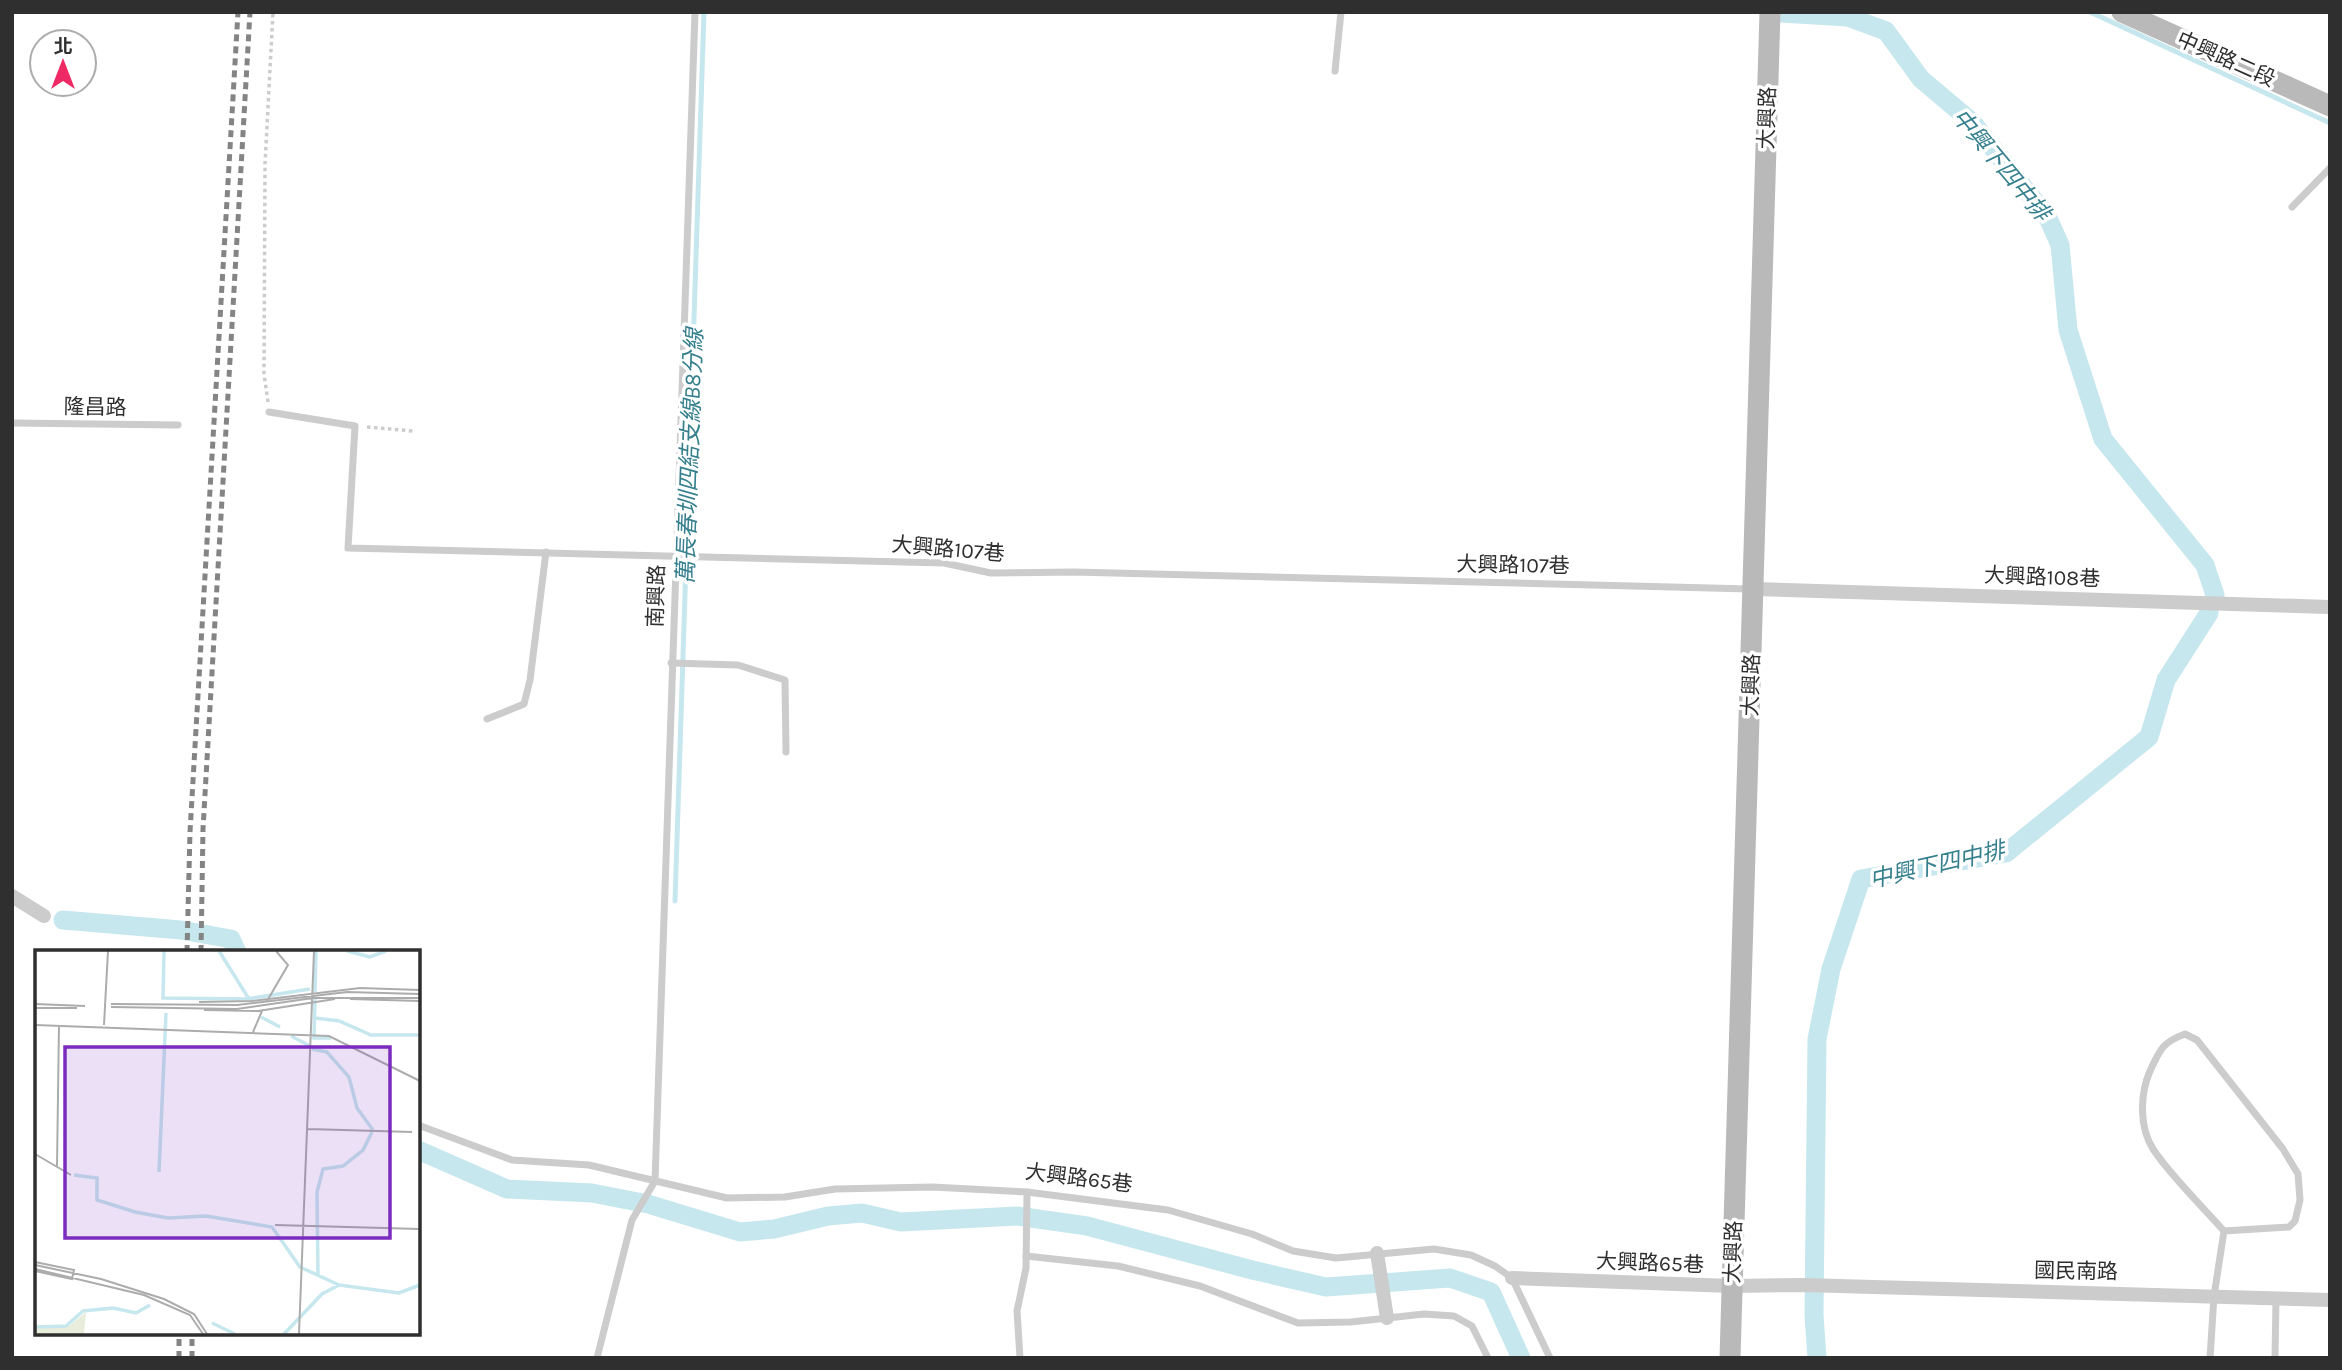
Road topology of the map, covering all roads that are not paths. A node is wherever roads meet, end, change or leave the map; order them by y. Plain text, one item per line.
1 (695, 12) edge
2 (1341, 12) edge
3 (1770, 12) edge
4 (2122, 12) edge
5 (1335, 71) dead end
6 (2330, 106) edge
7 (2330, 168) edge
8 (2292, 207) dead end
9 (269, 412) road end
10 (12, 423) edge
11 (178, 425) dead end
12 (546, 552) junction
13 (675, 555) junction
14 (1754, 589) junction
15 (2330, 607) edge
16 (671, 663) junction
17 (487, 719) dead end
18 (786, 752) dead end
19 (12, 896) edge
20 (44, 916) dead end
21 (420, 1126) edge
22 (655, 1181) junction
23 (1027, 1192) junction
24 (2224, 1231) junction
25 (1377, 1253) junction
26 (1026, 1256) junction
27 (1512, 1278) junction
28 (1803, 1285) joint
29 (1732, 1286) junction
30 (2214, 1296) junction
31 (2276, 1298) junction
32 (2330, 1300) edge
33 (1387, 1318) junction
34 (597, 1358) edge
35 (1020, 1358) edge
36 (1488, 1358) edge
37 (1550, 1358) edge
38 (1730, 1358) edge
39 (2210, 1358) edge
40 (2275, 1358) edge

1 - 13 lane, 南興路
2 - 5 lane
3 - 14 street, 大興路
4 - 6 street, 中興路二段
7 - 8 lane
9 - 12 lane, 大興路107巷
10 - 11 lane, 隆昌路
12 - 13 lane, 大興路107巷
12 - 17 lane
13 - 14 lane, 大興路107巷
13 - 16 lane, 南興路
14 - 15 street, 大興路108巷
14 - 29 street, 大興路
16 - 18 lane
16 - 22 lane, 南興路
19 - 20 street
21 - 22 lane, 大興路65巷
22 - 23 lane, 大興路65巷
22 - 34 lane
23 - 25 lane, 大興路65巷
23 - 26 lane
24 - 24 lane
24 - 30 lane
25 - 27 lane, 大興路65巷
25 - 33 street
26 - 33 lane
26 - 35 lane
27 - 29 street, 大興路65巷
27 - 37 lane
28 - 29 street, 大興路65巷
28 - 30 street, 國民南路
29 - 38 street, 大興路
30 - 31 street, 國民南路
30 - 39 lane
31 - 32 street, 國民南路
31 - 40 lane
33 - 36 lane

